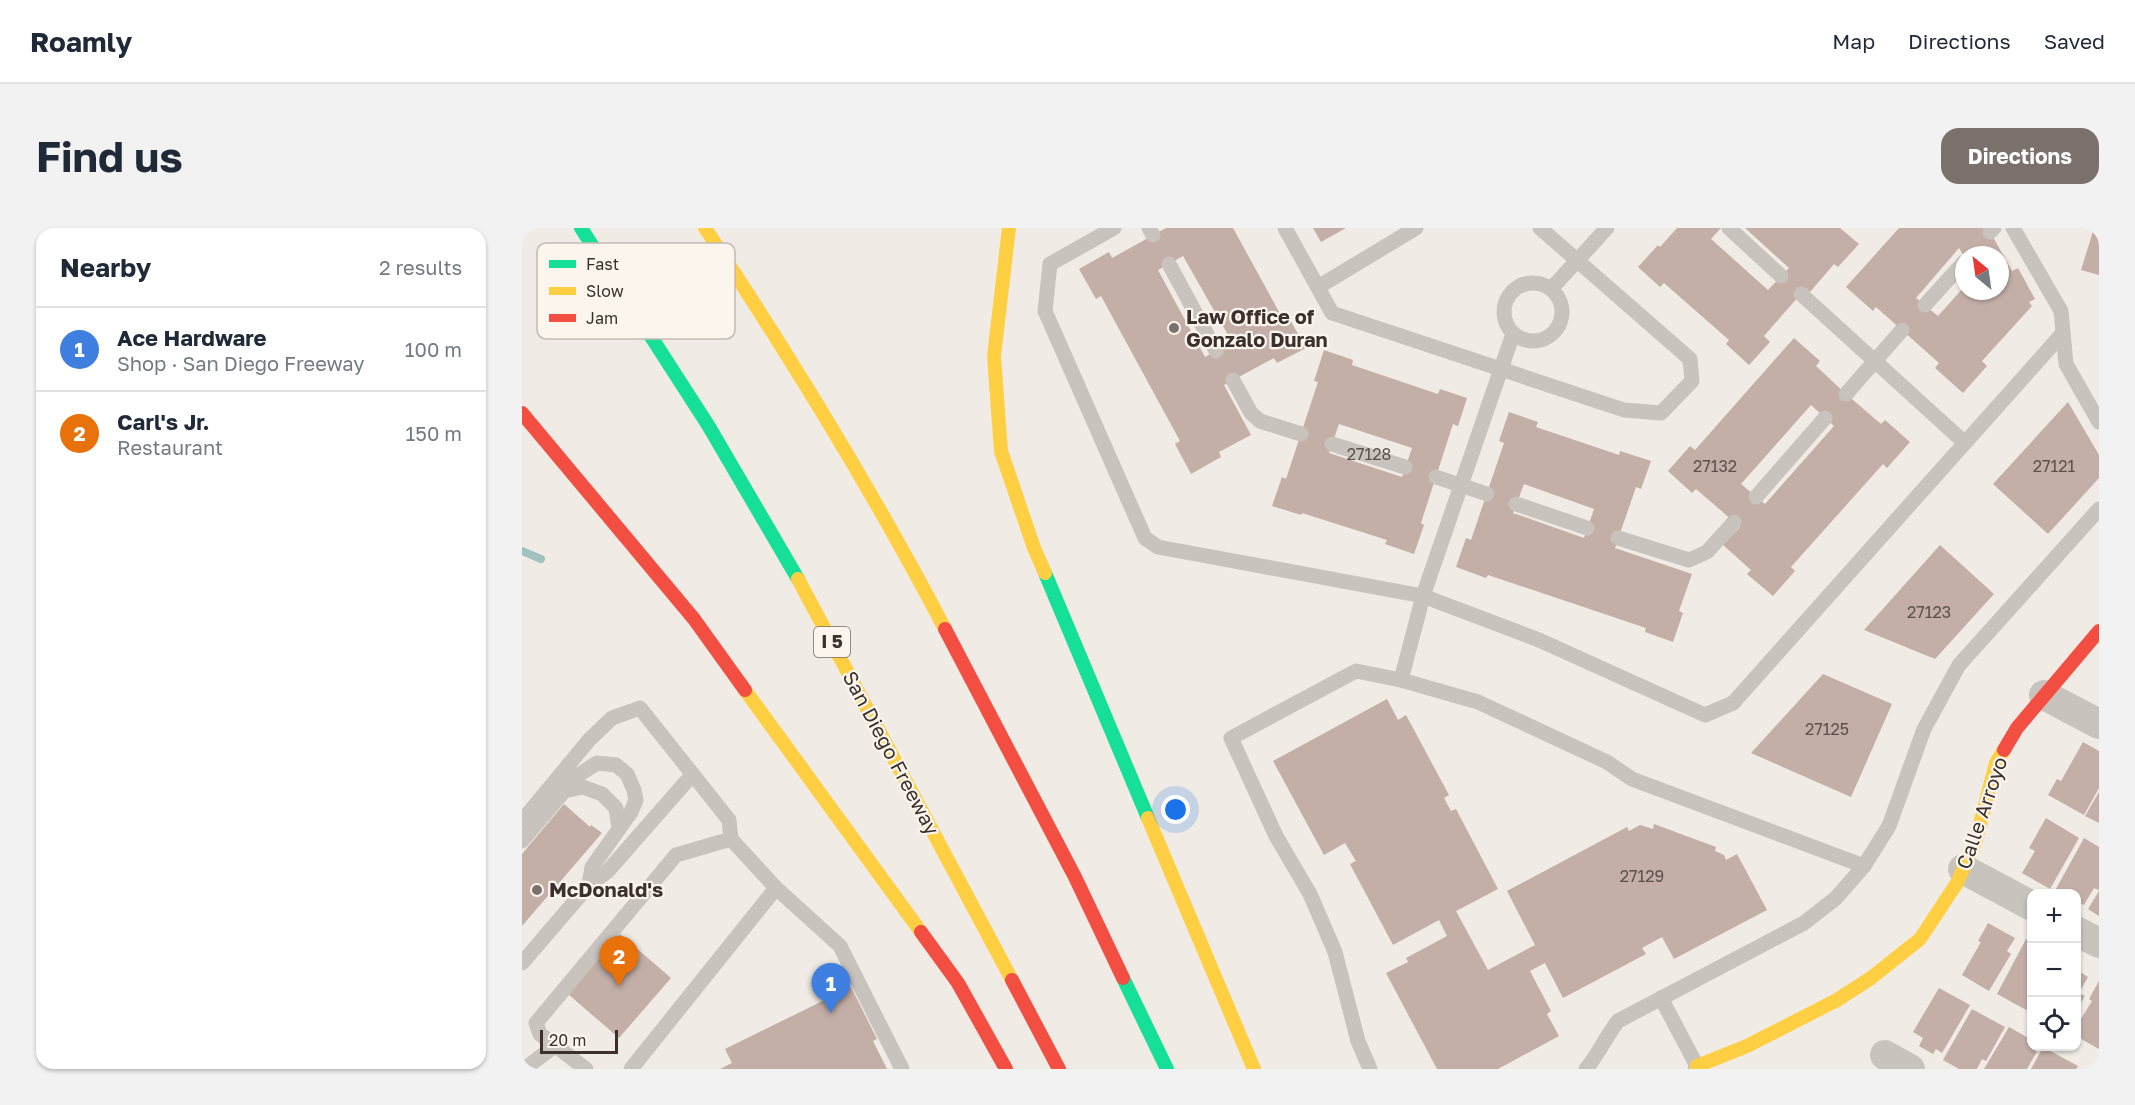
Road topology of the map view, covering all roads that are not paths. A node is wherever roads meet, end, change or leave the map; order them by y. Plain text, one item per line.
1 (581, 228) edge
2 (705, 228) edge
3 (1009, 228) edge
4 (1114, 228) edge
5 (1285, 228) edge
6 (1416, 228) edge
7 (1540, 228) edge
8 (1607, 228) edge
9 (1729, 228) edge
10 (2013, 228) edge
11 (591, 243) edge
12 (715, 243) edge
13 (1578, 260) junction
14 (1169, 264) dead end
15 (1955, 272) edge
16 (735, 273) edge
17 (1781, 276) dead end
18 (1318, 287) junction
19 (1551, 289) junction
20 (1801, 294) dead end
21 (1925, 305) dead end
22 (1902, 330) dead end
23 (1513, 334) junction
24 (2062, 334) junction
25 (653, 339) edge
26 (1216, 351) dead end
27 (1875, 361) junction
28 (1501, 370) junction
29 (1233, 381) dead end
30 (1846, 394) dead end
31 (522, 413) edge
32 (1825, 417) dead end
33 (2099, 422) edge
34 (1301, 434) dead end
35 (1965, 443) junction
36 (1332, 444) dead end
37 (1405, 467) dead end
38 (1436, 477) dead end
39 (1461, 485) junction
40 (1487, 494) dead end
41 (1756, 496) dead end
42 (1516, 504) dead end
43 (2099, 509) edge
44 (1734, 522) dead end
45 (1587, 528) dead end
46 (1618, 538) dead end
47 (1423, 596) junction
48 (2099, 631) edge
49 (1401, 680) junction
50 (2044, 695) junction
51 (2099, 724) edge
52 (692, 775) junction
53 (564, 791) junction
54 (522, 821) edge
55 (619, 829) junction
56 (731, 839) junction
57 (522, 841) edge
58 (1864, 866) junction
59 (1963, 869) junction
60 (589, 885) junction
61 (776, 888) junction
62 (2027, 904) edge
63 (2081, 934) edge
64 (2099, 943) edge
65 (522, 963) edge
66 (1661, 999) junction
67 (556, 1045) junction
68 (1885, 1054) dead end
69 (1699, 1068) edge
70 (524, 1069) edge
71 (586, 1069) edge
72 (631, 1069) edge
73 (902, 1069) edge
74 (1006, 1069) edge
75 (1059, 1069) edge
76 (1167, 1069) edge
77 (1254, 1069) edge
78 (1370, 1069) edge
79 (1586, 1069) edge
80 (1910, 1069) edge

1 - 11 main road, San Diego Freeway / I 5
2 - 12 main road
3 - 77 main road
4 - 47 lane
5 - 18 lane
6 - 18 lane
7 - 13 lane
8 - 13 lane
9 - 17 lane
10 - 24 lane
13 - 19 lane
13 - 28 lane
14 - 26 lane
15 - 21 lane
16 - 76 main road
18 - 28 lane
19 - 23 lane
19 - 23 lane
20 - 27 lane
22 - 27 lane
23 - 28 lane
24 - 33 lane
24 - 35 lane
25 - 75 main road, San Diego Freeway / I 5
27 - 30 lane
27 - 35 lane
28 - 39 lane
29 - 34 lane
31 - 74 main road
32 - 41 lane
35 - 47 lane
36 - 37 lane
38 - 39 lane
39 - 40 lane
39 - 47 lane
42 - 45 lane
43 - 58 lane
44 - 46 lane
47 - 49 lane
48 - 50 main road, Calle Arroyo
49 - 58 lane
49 - 78 lane
50 - 51 street
50 - 59 main road, Calle Arroyo
52 - 54 lane
52 - 56 lane
52 - 60 lane
53 - 55 lane
53 - 55 lane
53 - 57 lane
55 - 60 lane
56 - 61 lane
56 - 67 lane
58 - 66 lane
59 - 62 street
59 - 69 main road, Calle Arroyo
60 - 65 lane
61 - 72 lane
61 - 73 lane
63 - 64 street
66 - 69 lane
66 - 79 lane
67 - 70 lane
67 - 71 lane
68 - 80 street

